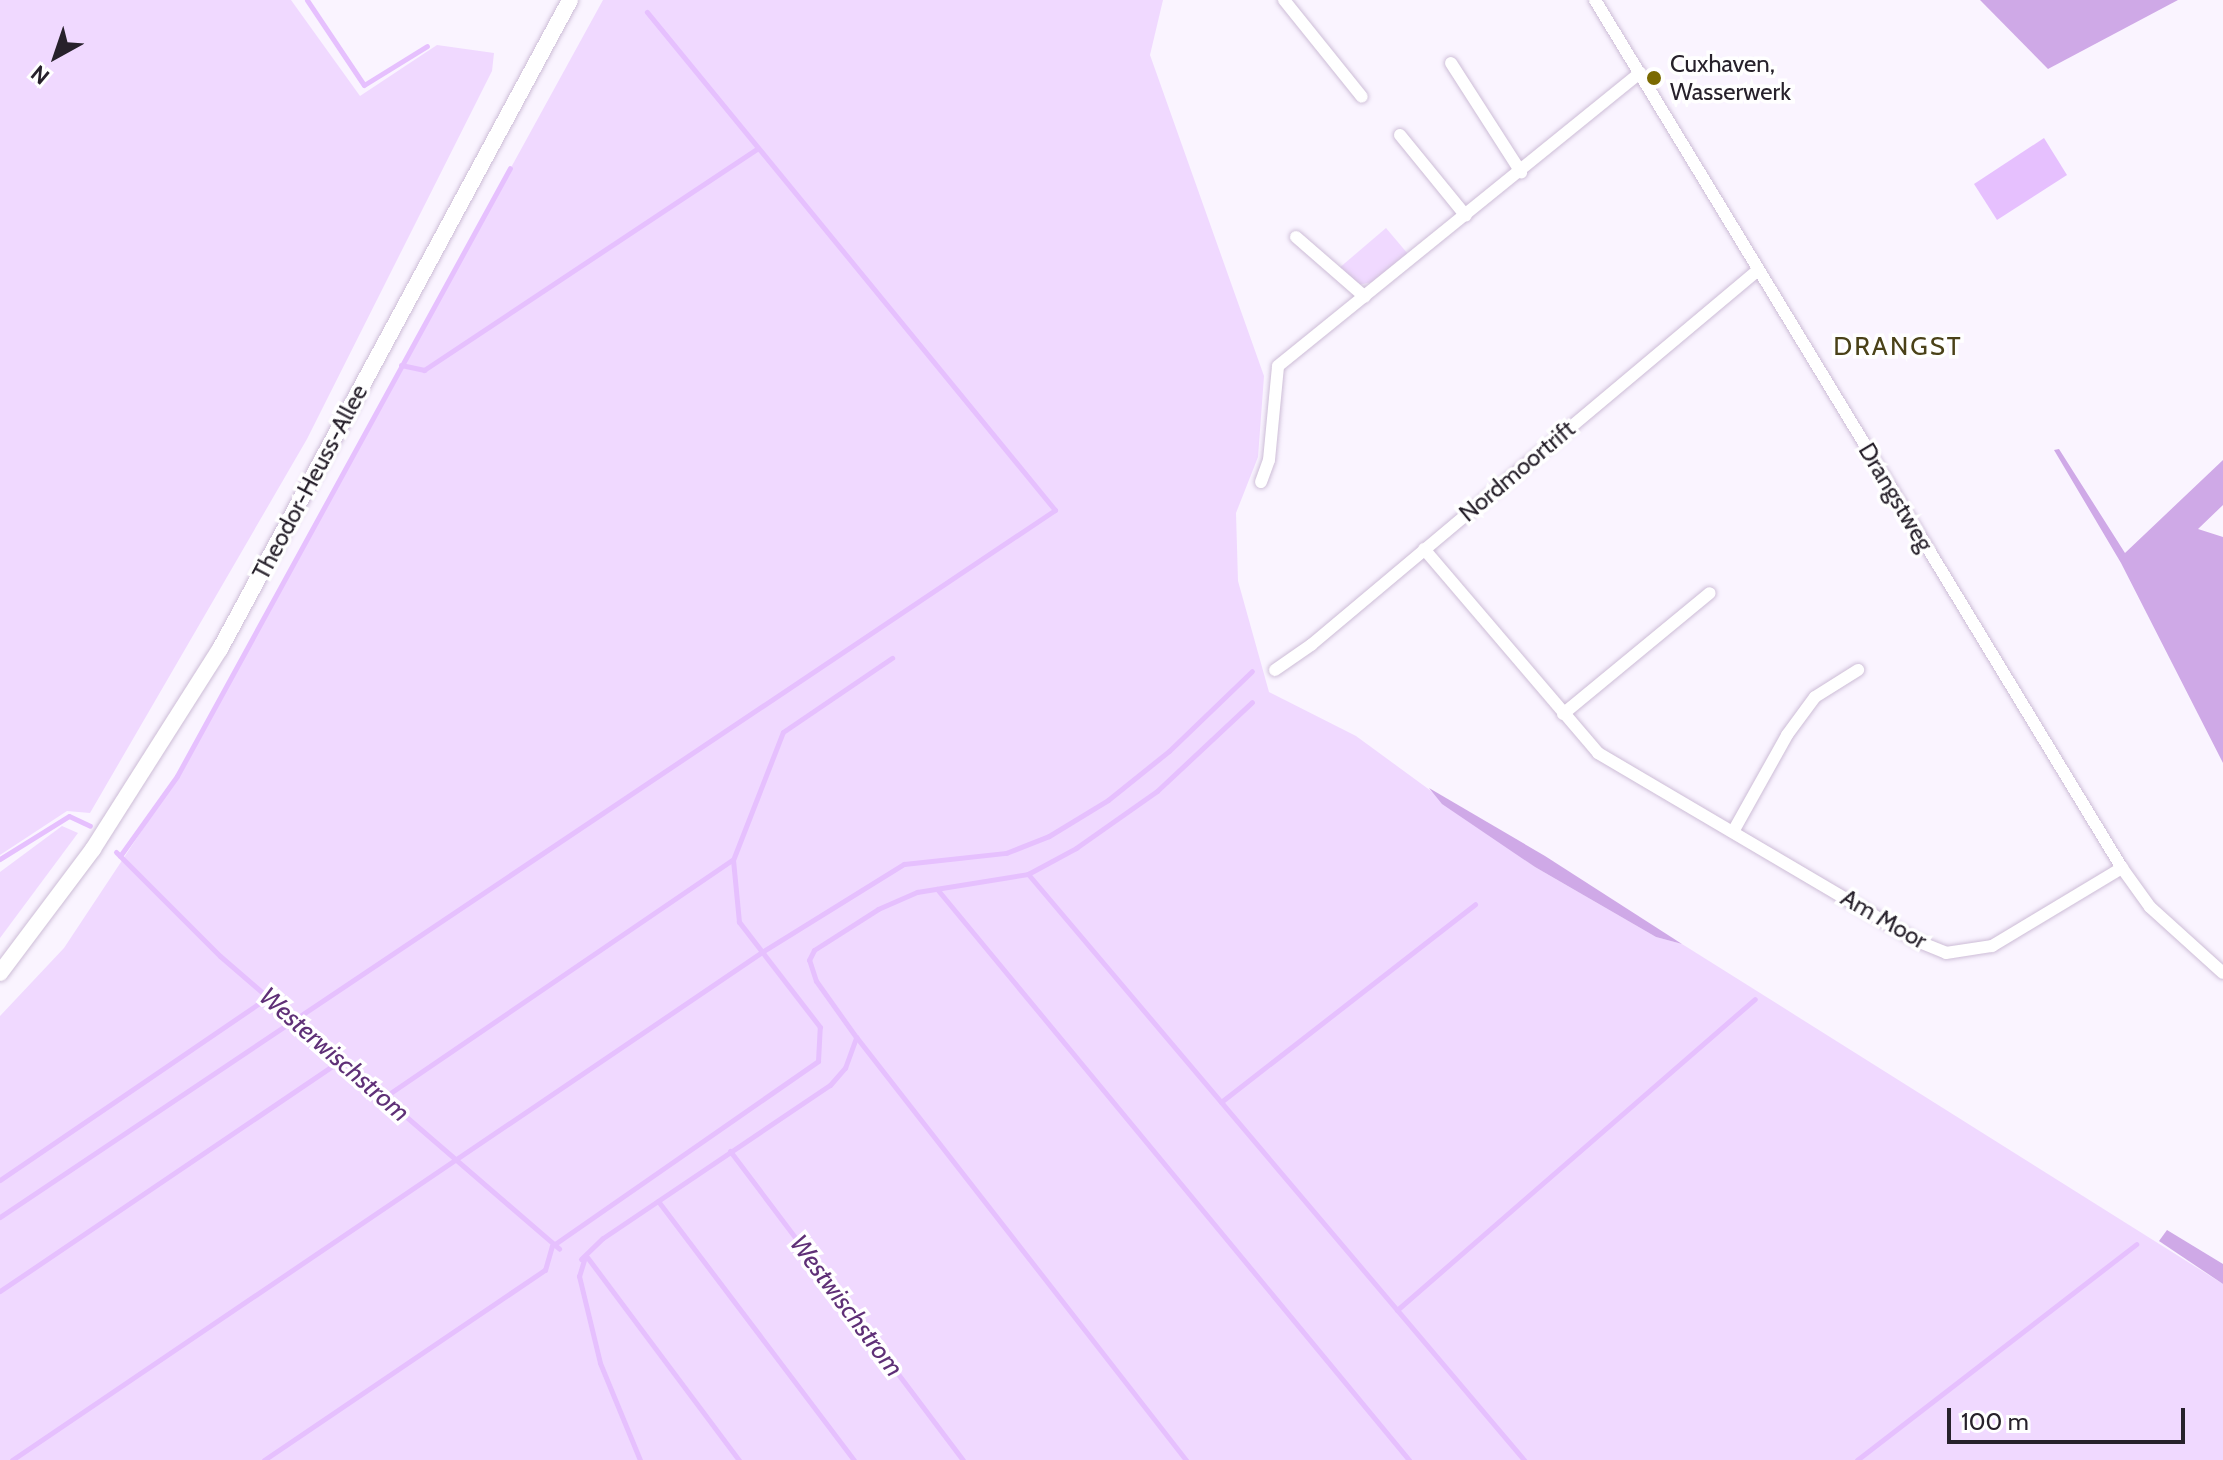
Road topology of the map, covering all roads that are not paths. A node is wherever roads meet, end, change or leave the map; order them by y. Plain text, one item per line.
1 (570, 0) edge
2 (1284, 0) edge
3 (1595, 0) edge
4 (1451, 63) dead end
5 (1640, 73) junction
6 (1362, 97) dead end
7 (1400, 135) dead end
8 (1521, 172) junction
9 (1466, 216) junction
10 (1296, 237) dead end
11 (1758, 270) junction
12 (1365, 297) junction
13 (1261, 482) dead end
14 (1424, 549) junction
15 (1710, 593) dead end
16 (1275, 670) dead end
17 (1858, 670) dead end
18 (1563, 714) junction
19 (1734, 830) junction
20 (2122, 868) junction
21 (20, 946) junction
22 (0, 965) edge
23 (0, 973) edge
24 (2223, 973) edge

1 - 21 street, Theodor-Heuss-Allee
2 - 6 street
3 - 5 street, Drangstweg
4 - 8 street
5 - 8 street
5 - 11 street, Drangstweg
7 - 9 street
8 - 9 street
9 - 12 street
10 - 12 street
11 - 14 street, Nordmoortrift
11 - 20 street, Drangstweg
12 - 13 street
14 - 16 street, Nordmoortrift
14 - 18 street, Am Moor
15 - 18 street
17 - 19 street
18 - 19 street, Am Moor
19 - 20 street, Am Moor
20 - 24 street, Drangstweg
21 - 22 street, Theodor-Heuss-Allee
21 - 23 street, Theodor-Heuss-Allee

